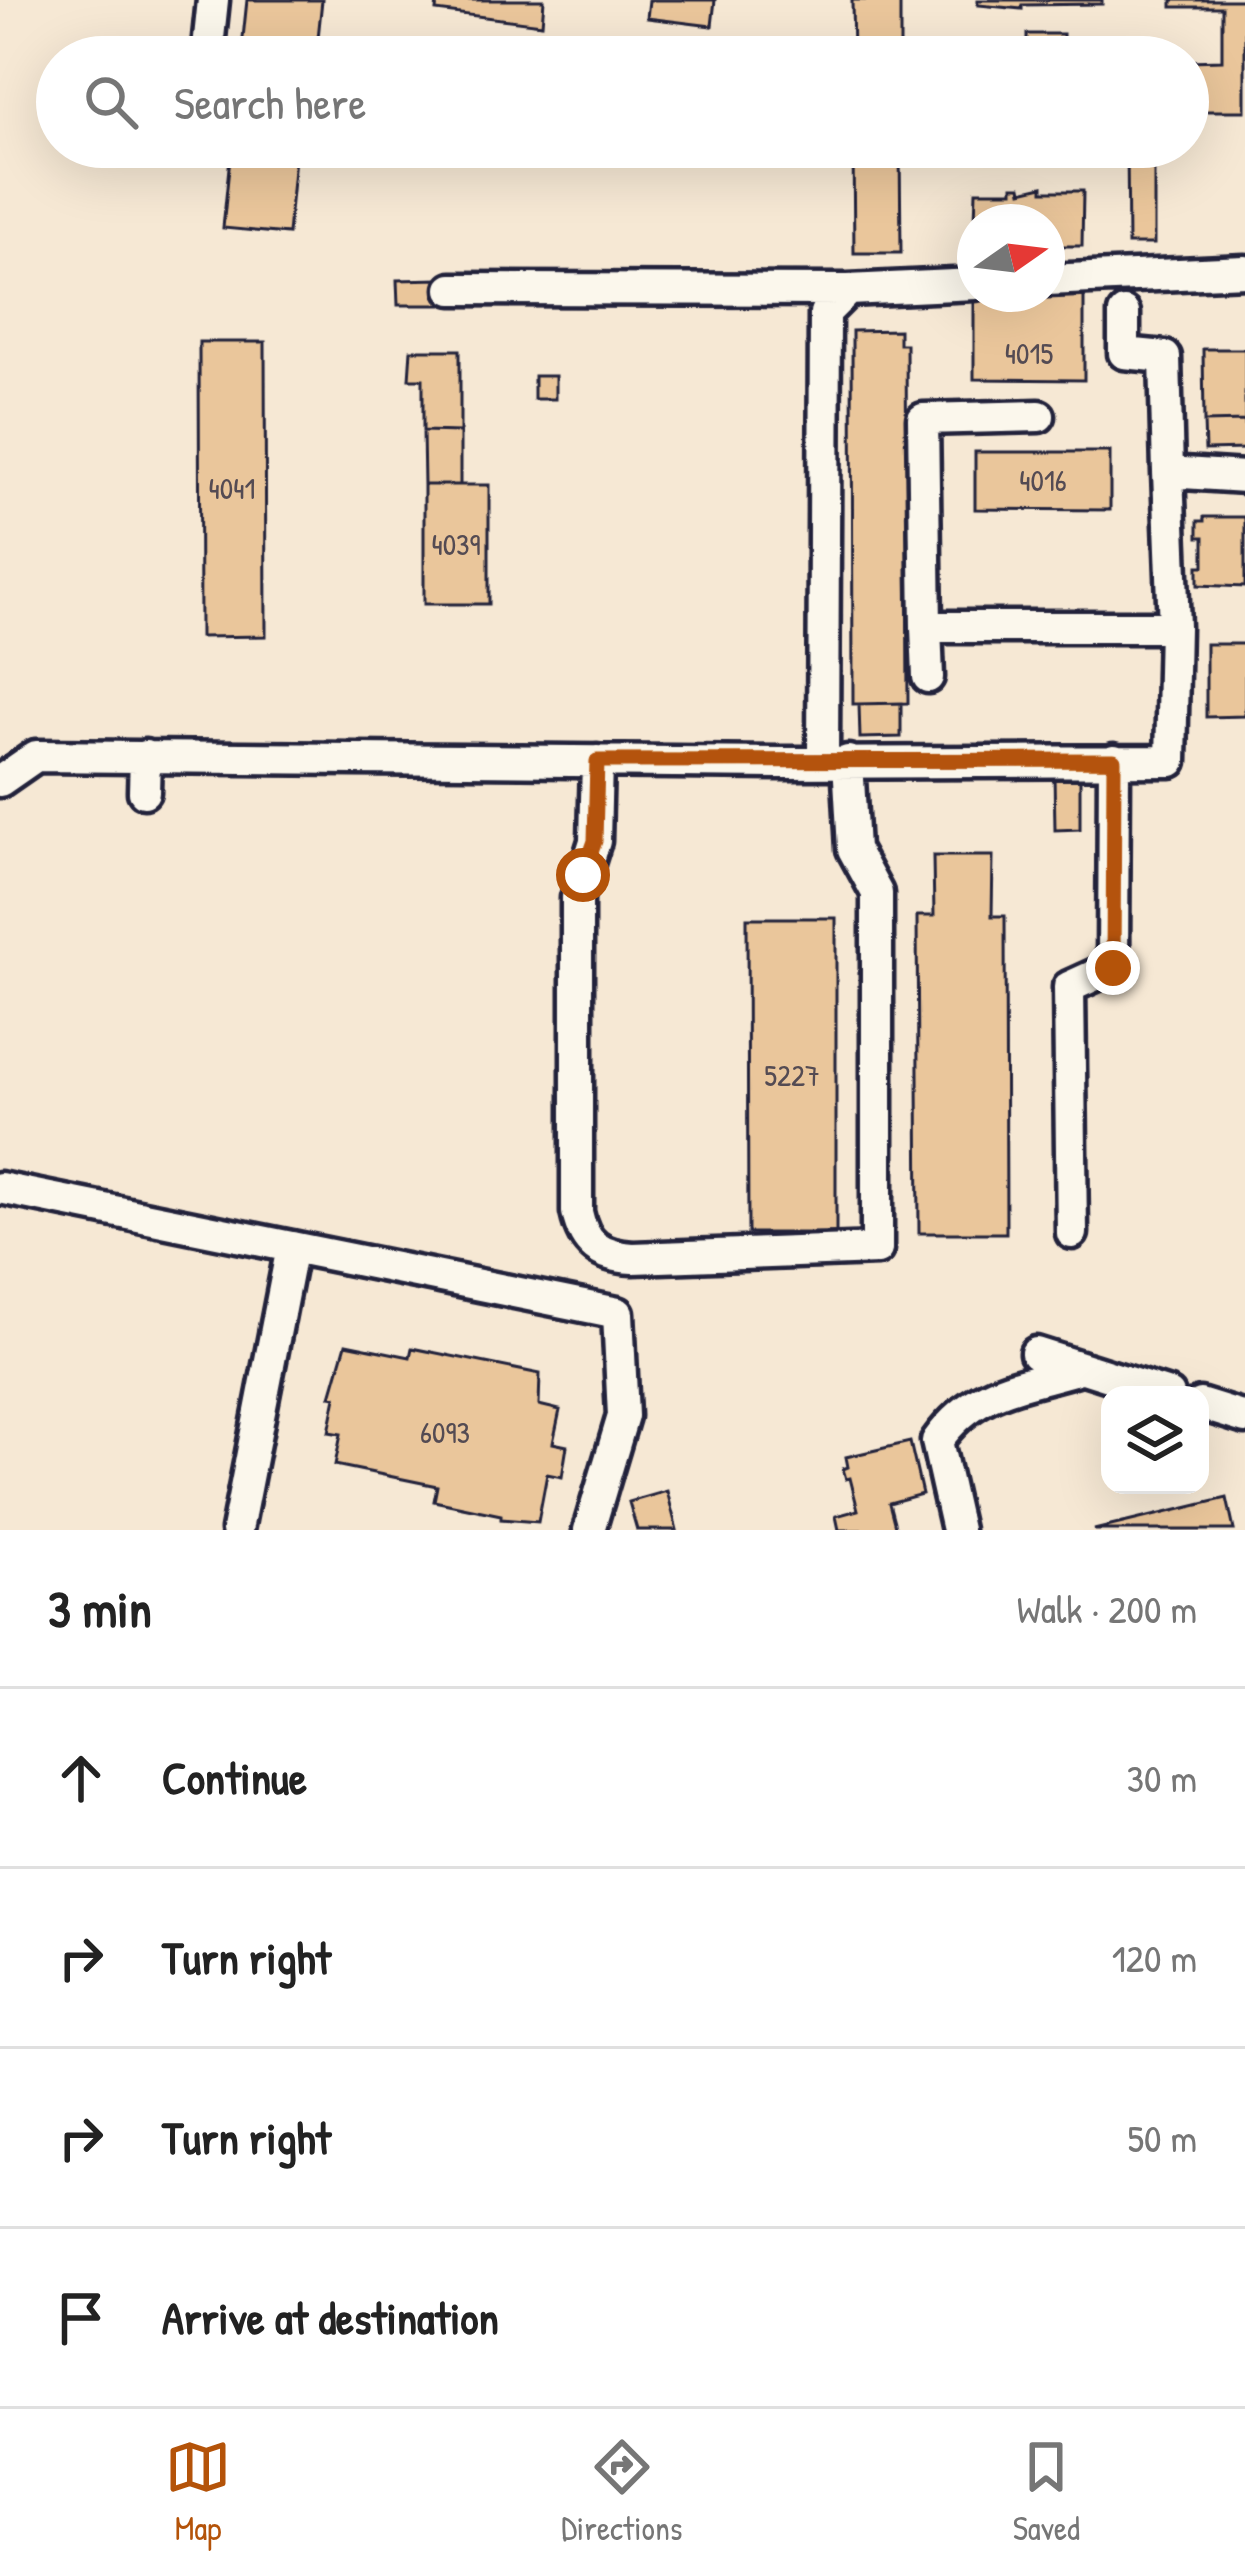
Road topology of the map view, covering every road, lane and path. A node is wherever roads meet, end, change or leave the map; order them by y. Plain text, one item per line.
1 (214, 0) edge
2 (210, 36) edge
3 (1245, 271) edge
4 (1065, 284) edge
5 (957, 285) edge
6 (452, 289) dead end
7 (848, 290) junction
8 (1124, 296) junction
9 (1039, 416) dead end
10 (1168, 472) junction
11 (1245, 477) edge
12 (1174, 626) junction
13 (926, 627) junction
14 (928, 677) dead end
15 (36, 756) junction
16 (145, 756) junction
17 (0, 757) edge
18 (1114, 760) junction
19 (597, 761) junction
20 (836, 761) junction
21 (0, 781) edge
22 (144, 792) dead end
23 (0, 1188) edge
24 (1072, 1233) dead end
25 (292, 1247) junction
26 (1036, 1353) dead end
27 (1080, 1368) junction
28 (1139, 1386) edge
29 (1209, 1408) edge
30 (1245, 1418) edge
31 (237, 1530) edge
32 (589, 1530) edge
33 (958, 1530) edge

1 - 2 street
3 - 8 street
4 - 8 street
5 - 7 street
6 - 7 street
7 - 20 street
8 - 10 street
9 - 13 street
10 - 11 street
10 - 12 street
12 - 13 street
12 - 18 street
13 - 14 street
15 - 16 street
15 - 17 street
15 - 21 street
16 - 19 street
16 - 22 street
18 - 20 street
18 - 24 street
19 - 20 street
19 - 20 street
23 - 25 street
25 - 31 street
25 - 32 street
26 - 27 street
27 - 28 street
27 - 33 street
29 - 30 street

